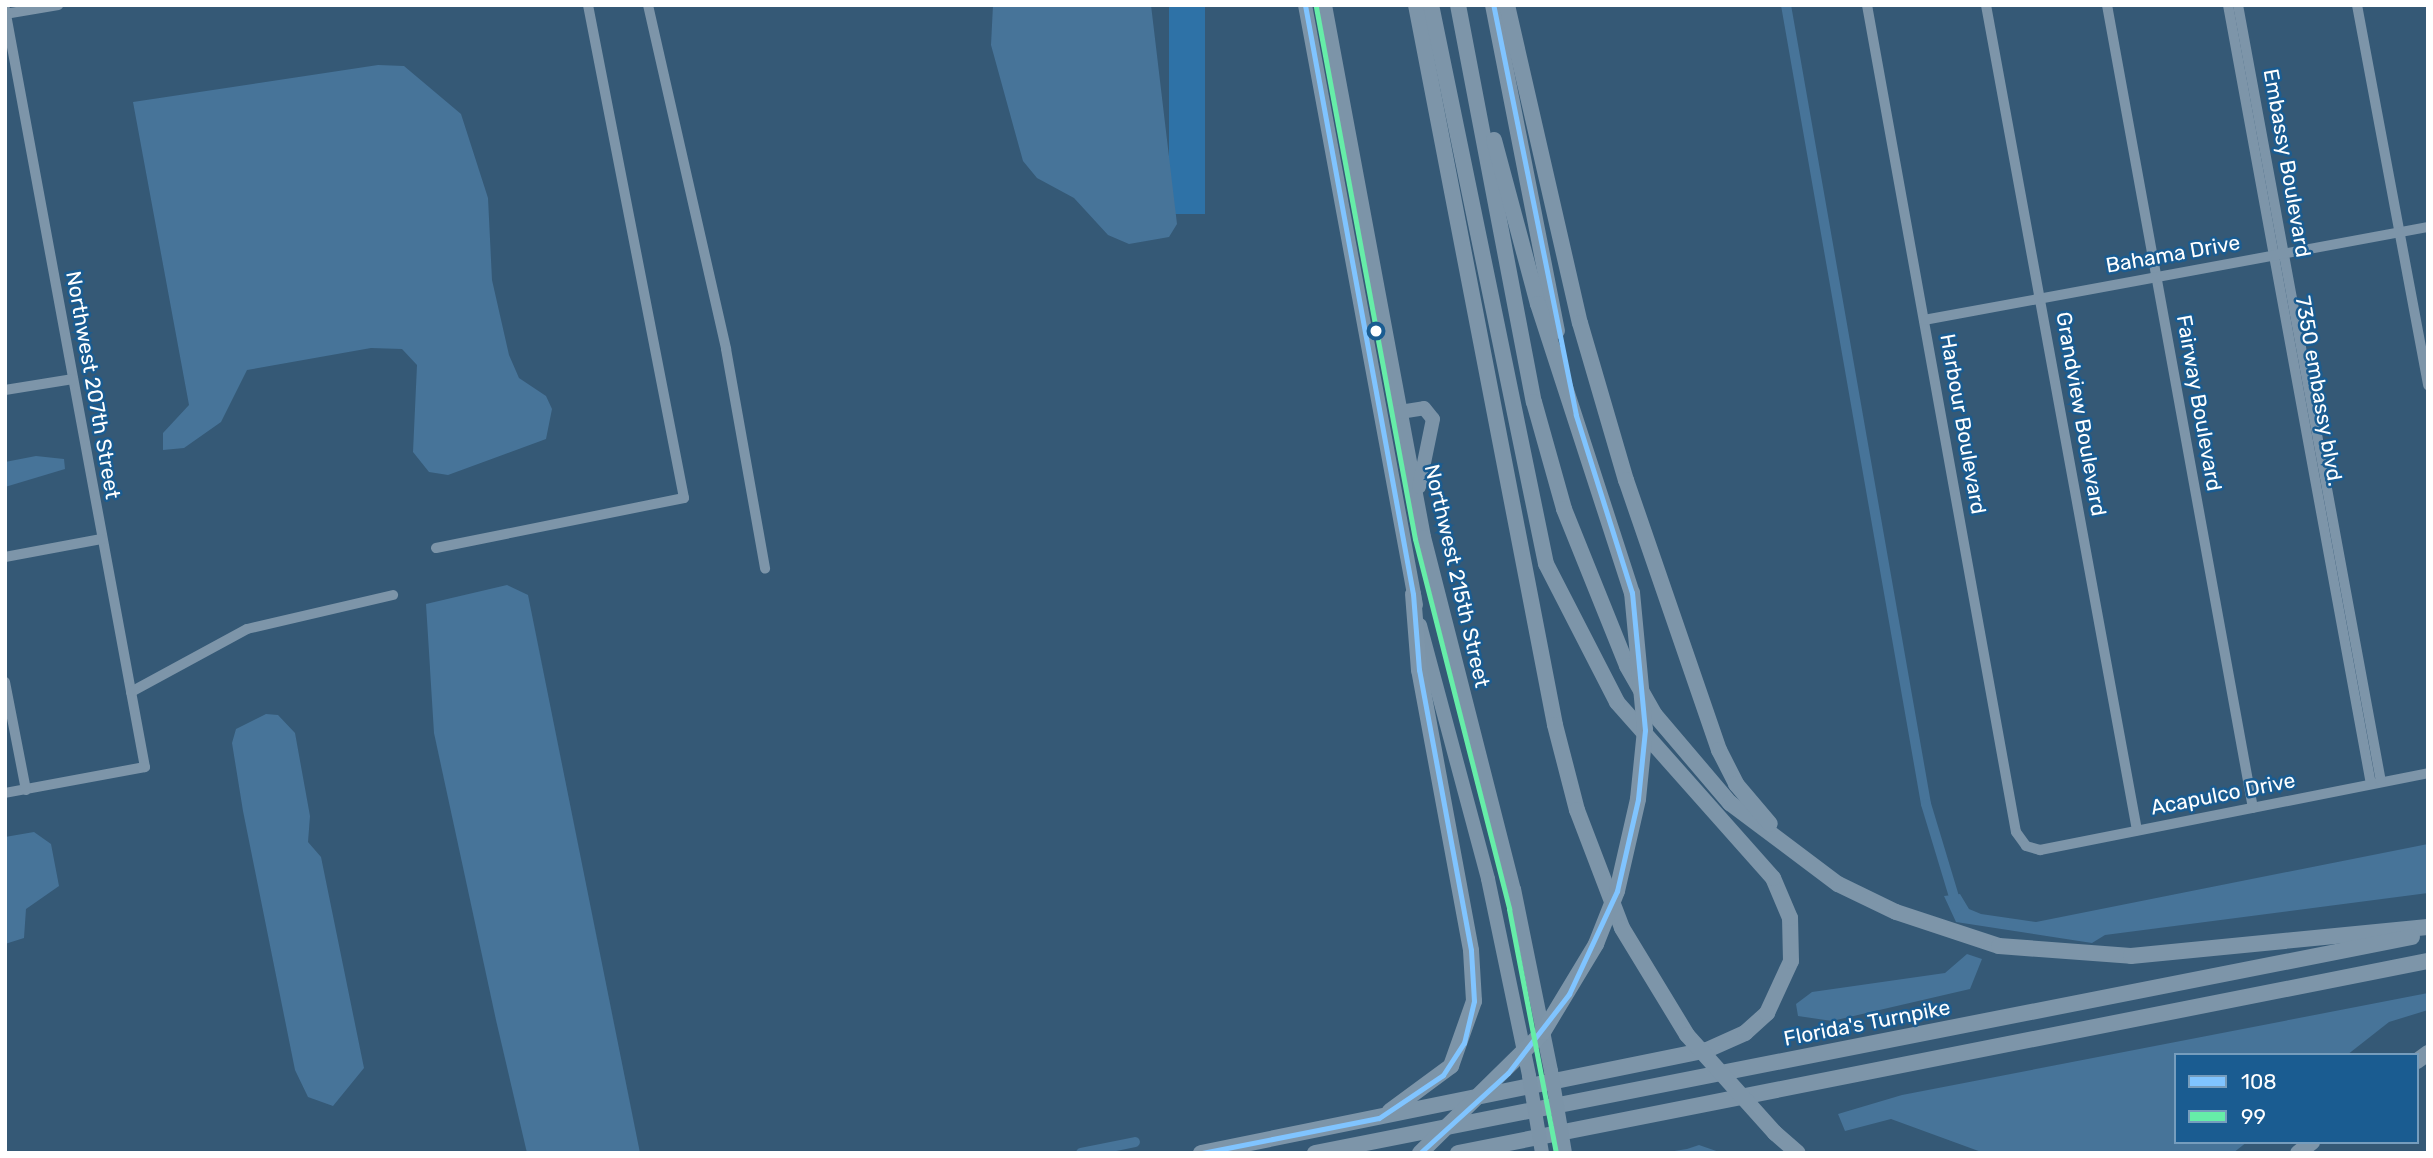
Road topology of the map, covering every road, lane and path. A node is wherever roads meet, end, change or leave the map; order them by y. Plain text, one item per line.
1 (58, 5) edge
2 (587, 5) edge
3 (648, 5) edge
4 (1305, 5) edge
5 (1325, 5) edge
6 (1416, 5) edge
7 (1431, 5) edge
8 (1458, 5) edge
9 (1493, 5) edge
10 (1507, 5) edge
11 (1867, 5) edge
12 (1986, 5) edge
13 (2107, 5) edge
14 (2228, 5) edge
15 (2238, 5) edge
16 (2357, 5) edge
17 (6, 12) edge
18 (1466, 44) junction
19 (2428, 227) edge
20 (2400, 232) junction
21 (2279, 255) junction
22 (2157, 277) junction
23 (2040, 297) junction
24 (1924, 320) junction
25 (73, 379) junction
26 (2428, 385) edge
27 (5, 390) edge
28 (1400, 412) junction
29 (1576, 415) junction
30 (1416, 499) junction
31 (101, 539) junction
32 (436, 548) dead end
33 (5, 556) edge
34 (765, 569) dead end
35 (1413, 594) junction
36 (393, 595) dead end
37 (5, 682) edge
38 (131, 692) junction
39 (2428, 773) edge
40 (2376, 783) junction
41 (26, 790) junction
42 (5, 793) edge
43 (2253, 808) junction
44 (2137, 830) junction
45 (2026, 846) joint
46 (1926, 922) junction
47 (2428, 926) edge
48 (2428, 933) edge
49 (2428, 961) edge
50 (1379, 1118) junction
51 (1564, 1131) junction
52 (1201, 1153) edge
53 (1315, 1153) edge
54 (1420, 1153) edge
55 (1458, 1153) edge
56 (1530, 1153) edge
57 (1542, 1153) edge
58 (1565, 1153) edge
59 (1798, 1153) edge

1 - 17 street
2 - 32 street
3 - 34 street
4 - 35 main road, Northwest 215th Street
5 - 28 main road, Northwest 215th Street
6 - 59 highway, bridge
7 - 50 highway
8 - 18 highway
9 - 29 highway
10 - 46 highway
11 - 24 street, Harbour Boulevard
12 - 23 street, Grandview Boulevard
13 - 22 street, Fairway Boulevard
14 - 21 street
15 - 21 street, Embassy Boulevard
16 - 20 street
17 - 25 street, Northwest 207th Street
18 - 29 highway
18 - 46 highway
19 - 20 street, Bahama Drive
20 - 21 street, Bahama Drive
20 - 26 street
21 - 22 street, Bahama Drive
21 - 40 street, Embassy Boulevard
22 - 23 street, Bahama Drive
22 - 43 street, Fairway Boulevard
23 - 24 street, Bahama Drive
23 - 44 street, Grandview Boulevard
24 - 45 street, Harbour Boulevard
25 - 27 street
25 - 31 street, Northwest 207th Street
28 - 30 main road, Northwest 215th Street
28 - 30 main road
29 - 54 highway, bridge
30 - 58 main road, Northwest 215th Street, bridge
31 - 33 street
31 - 38 street, Northwest 207th Street
35 - 50 highway
35 - 57 main road, Northwest 215th Street, bridge
36 - 38 street
37 - 41 street
38 - 41 street, Northwest 207th Street
39 - 40 street, Acapulco Drive
40 - 43 street, Acapulco Drive
41 - 42 street
43 - 44 street, Acapulco Drive
44 - 45 street, Acapulco Drive
46 - 47 highway
48 - 53 highway, Florida's Turnpike
49 - 51 highway
50 - 52 highway
51 - 55 highway
51 - 56 highway

